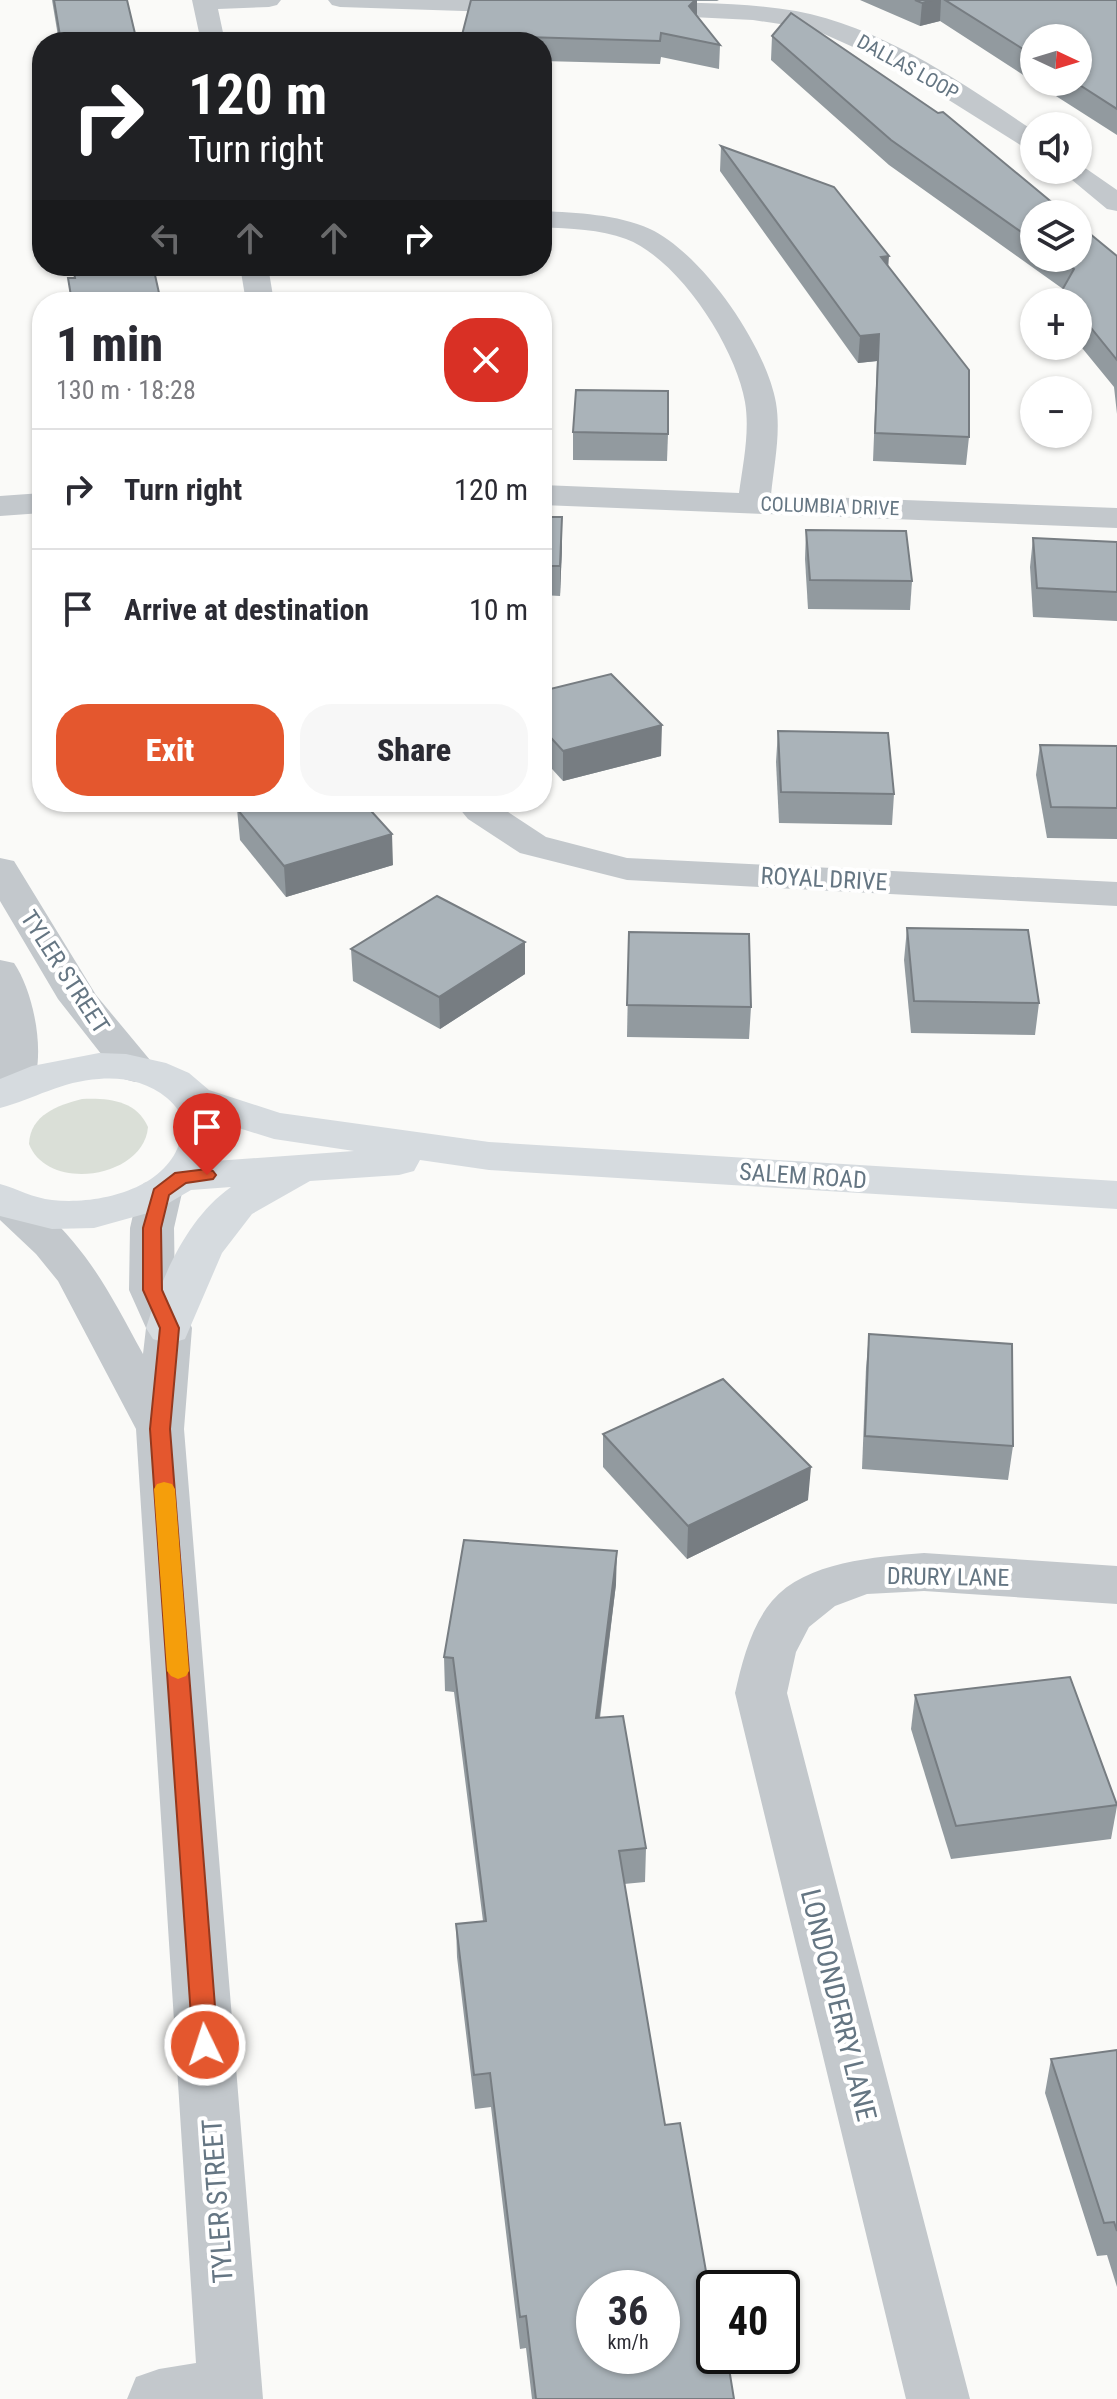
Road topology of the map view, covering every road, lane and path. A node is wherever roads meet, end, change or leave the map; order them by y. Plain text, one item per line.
1 (269, 0) edge
2 (340, 0) edge
3 (204, 1) edge
4 (549, 6) edge
5 (612, 8) edge
6 (211, 32) edge
7 (1020, 134) edge
8 (1092, 184) edge
9 (1117, 203) edge
10 (552, 220) edge
11 (552, 495) edge
12 (754, 503) junction
13 (32, 504) edge
14 (0, 506) edge
15 (1117, 518) edge
16 (483, 812) edge
17 (0, 869) edge
18 (1117, 894) edge
19 (0, 972) edge
20 (135, 1069) junction
21 (6, 1091) edge
22 (197, 1100) junction
23 (489, 1156) junction
24 (306, 1169) junction
25 (171, 1185) junction
26 (1117, 1195) edge
27 (3, 1200) edge
28 (169, 1328) junction
29 (160, 1429) junction
30 (1117, 1585) edge
31 (790, 1614) joint
32 (231, 2393) edge
33 (159, 2399) edge
34 (938, 2399) edge

1 - 3 street
2 - 4 street
3 - 6 street
5 - 7 street, DALLAS LOOP
8 - 9 street
10 - 12 street
11 - 12 street, COLUMBIA DRIVE
12 - 15 street, COLUMBIA DRIVE
13 - 14 street
16 - 18 street, ROYAL DRIVE
17 - 20 street, TYLER STREET
19 - 21 street
20 - 21 main road, SALEM ROAD
20 - 22 main road, SALEM ROAD
22 - 23 main road, SALEM ROAD
22 - 25 main road
23 - 24 main road, SALEM ROAD
23 - 26 main road, SALEM ROAD
24 - 25 main road, SALEM ROAD
24 - 28 main road
25 - 27 main road, SALEM ROAD
25 - 28 street, TYLER STREET
27 - 29 street, TYLER STREET
28 - 29 street, TYLER STREET
29 - 32 street, TYLER STREET
30 - 31 street, DRURY LANE
31 - 34 street, LONDONDERRY LANE
32 - 33 street

